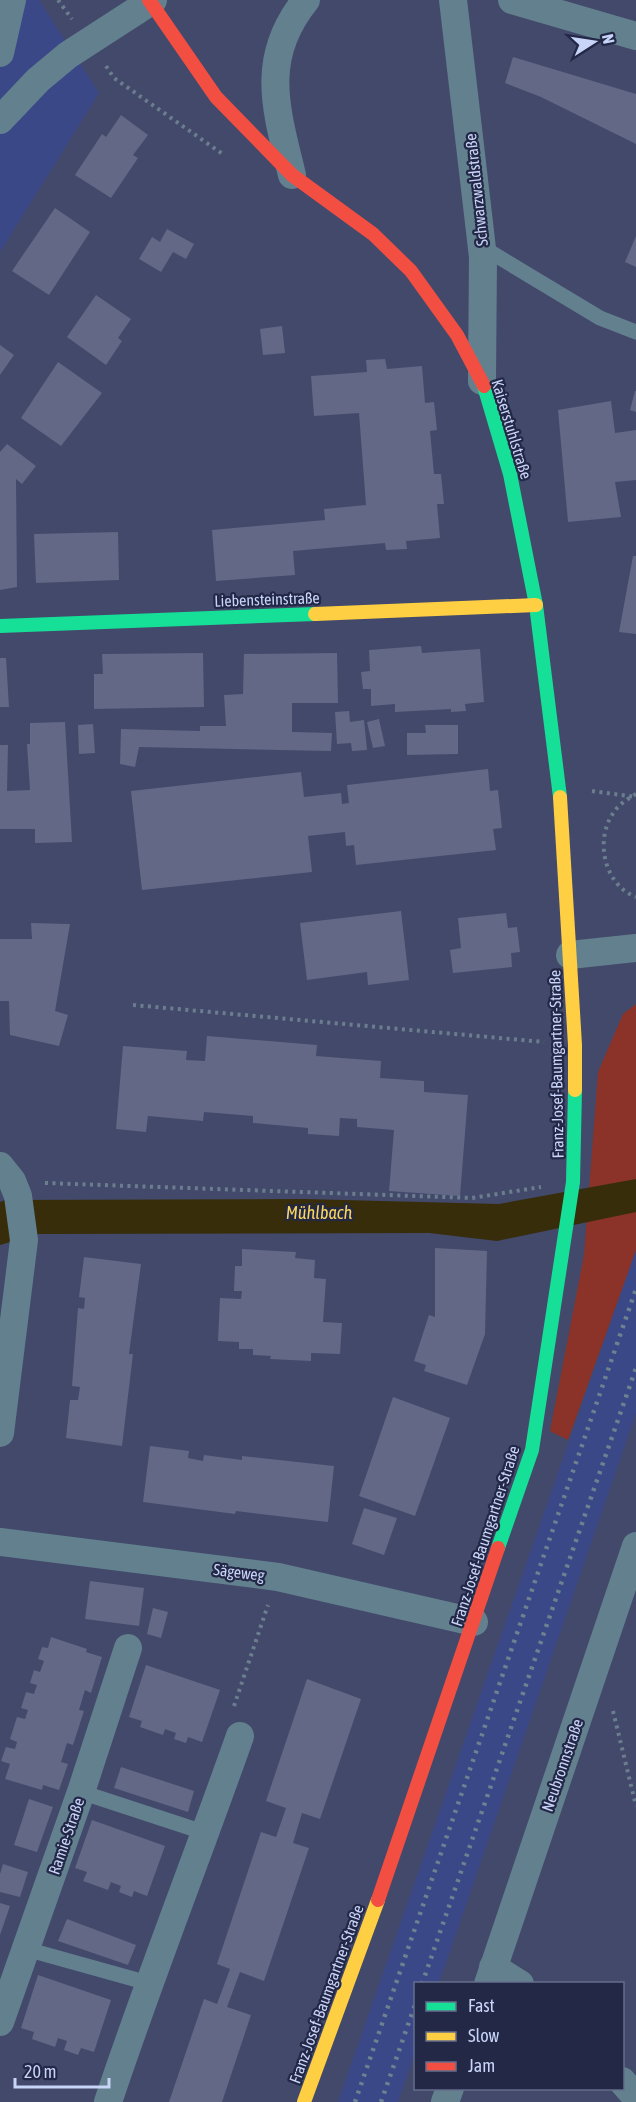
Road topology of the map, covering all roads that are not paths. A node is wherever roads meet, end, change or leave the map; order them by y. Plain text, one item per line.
1 (12, 0) edge
2 (150, 0) edge
3 (306, 0) edge
4 (453, 0) edge
5 (512, 0) edge
6 (636, 36) edge
7 (0, 53) edge
8 (0, 120) edge
9 (291, 175) junction
10 (482, 247) junction
11 (636, 332) edge
12 (482, 381) junction
13 (536, 605) junction
14 (0, 626) edge
15 (636, 948) edge
16 (570, 955) junction
17 (10, 1181) edge
18 (0, 1433) edge
19 (0, 1542) edge
20 (636, 1546) edge
21 (474, 1622) junction
22 (128, 1648) dead end
23 (240, 1736) road end
24 (81, 1792) junction
25 (206, 1833) junction
26 (26, 1949) junction
27 (490, 1975) edge
28 (516, 1982) edge
29 (148, 1983) junction
30 (0, 2022) edge
31 (624, 2083) edge
32 (636, 2097) edge
33 (108, 2102) edge
34 (304, 2102) edge

1 - 7 street
2 - 8 street
2 - 9 main road, Kaiserstuhlstraße
3 - 9 street
4 - 10 street, Schwarzwaldstraße
5 - 6 street
9 - 12 main road, Kaiserstuhlstraße
10 - 11 lane
10 - 12 street, Schwarzwaldstraße
12 - 13 main road, Kaiserstuhlstraße
13 - 14 main road, Liebensteinstraße
13 - 16 main road, Kaiserstuhlstraße
15 - 16 street
16 - 21 main road, Franz-Josef-Baumgartner-Straße
17 - 18 street
19 - 21 street, Sägeweg
20 - 27 street, Neubronnstraße
21 - 34 main road, Franz-Josef-Baumgartner-Straße
22 - 24 street, Ramie-Straße
23 - 25 street
24 - 25 lane
24 - 26 street, Ramie-Straße
25 - 29 street
26 - 29 lane
26 - 30 street, Ramie-Straße
27 - 28 street
29 - 33 street
31 - 32 street

